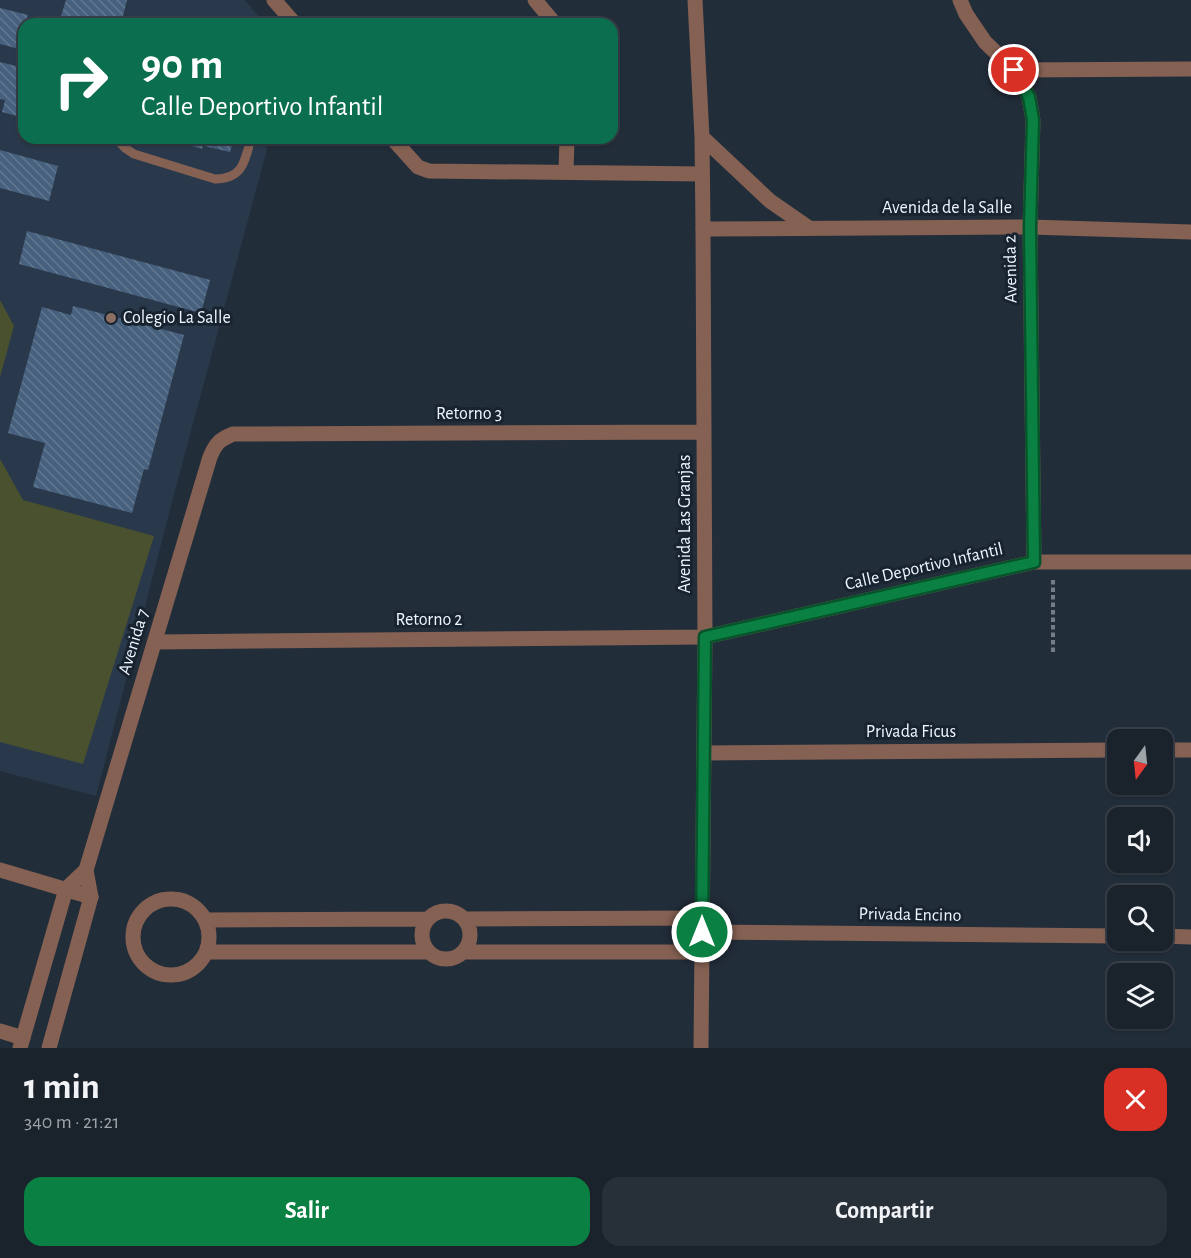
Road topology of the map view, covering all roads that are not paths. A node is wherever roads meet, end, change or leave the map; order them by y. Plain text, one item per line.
1 (274, 0) edge
2 (535, 0) edge
3 (695, 0) edge
4 (960, 0) edge
5 (287, 18) edge
6 (550, 18) edge
7 (1191, 69) edge
8 (1014, 70) junction
9 (702, 137) junction
10 (121, 144) edge
11 (250, 144) edge
12 (397, 144) edge
13 (567, 144) edge
14 (566, 172) junction
15 (702, 174) junction
16 (1030, 227) junction
17 (809, 228) junction
18 (703, 229) junction
19 (1191, 231) edge
20 (704, 432) junction
21 (233, 434) joint
22 (1034, 562) junction
23 (1191, 562) edge
24 (705, 637) junction
25 (155, 642) junction
26 (1107, 750) edge
27 (1173, 750) edge
28 (1191, 750) edge
29 (704, 753) junction
30 (0, 870) edge
31 (86, 870) junction
32 (66, 889) junction
33 (91, 897) junction
34 (428, 919) junction
35 (464, 919) junction
36 (205, 920) junction
37 (702, 925) junction
38 (1107, 936) edge
39 (1173, 936) edge
40 (1191, 937) edge
41 (206, 952) junction
42 (428, 952) junction
43 (464, 952) junction
44 (702, 952) junction
45 (0, 1031) edge
46 (21, 1043) edge
47 (49, 1048) edge
48 (701, 1048) edge

1 - 5 street
2 - 6 street
3 - 9 street, Avenida Las Granjas
4 - 8 street, Avenida 2
7 - 8 street
8 - 16 street, Avenida 2
9 - 15 street, Avenida Las Granjas
9 - 17 street
10 - 11 lane
12 - 14 street
13 - 14 street
14 - 15 street
15 - 18 street, Avenida Las Granjas
16 - 17 street, Avenida de la Salle
16 - 19 street, Avenida de la Salle
16 - 22 street, Avenida 2
17 - 18 street, Avenida de la Salle
18 - 20 street, Avenida Las Granjas
20 - 21 street, Retorno 3
20 - 24 street, Avenida Las Granjas
21 - 25 street, Avenida 7
22 - 23 street, Calle Deportivo Infantil
22 - 24 street, Calle Deportivo Infantil
24 - 25 street, Retorno 2
24 - 29 street, Avenida Las Granjas
25 - 31 street, Avenida 7
26 - 29 street, Privada Ficus
27 - 28 street
29 - 37 street, Avenida Las Granjas
30 - 32 street
31 - 32 street, Avenida 7
31 - 33 street, Avenida 7
32 - 33 street
32 - 46 street
33 - 47 street, Avenida 7
34 - 35 street
34 - 36 street
34 - 42 street
35 - 37 street, Privada Encino
35 - 43 street
36 - 41 street
36 - 41 street
37 - 38 street, Privada Encino
37 - 44 street, Avenida Las Granjas
39 - 40 street
41 - 42 street
42 - 43 street
43 - 44 street
44 - 48 street, Avenida Las Granjas
45 - 46 street

